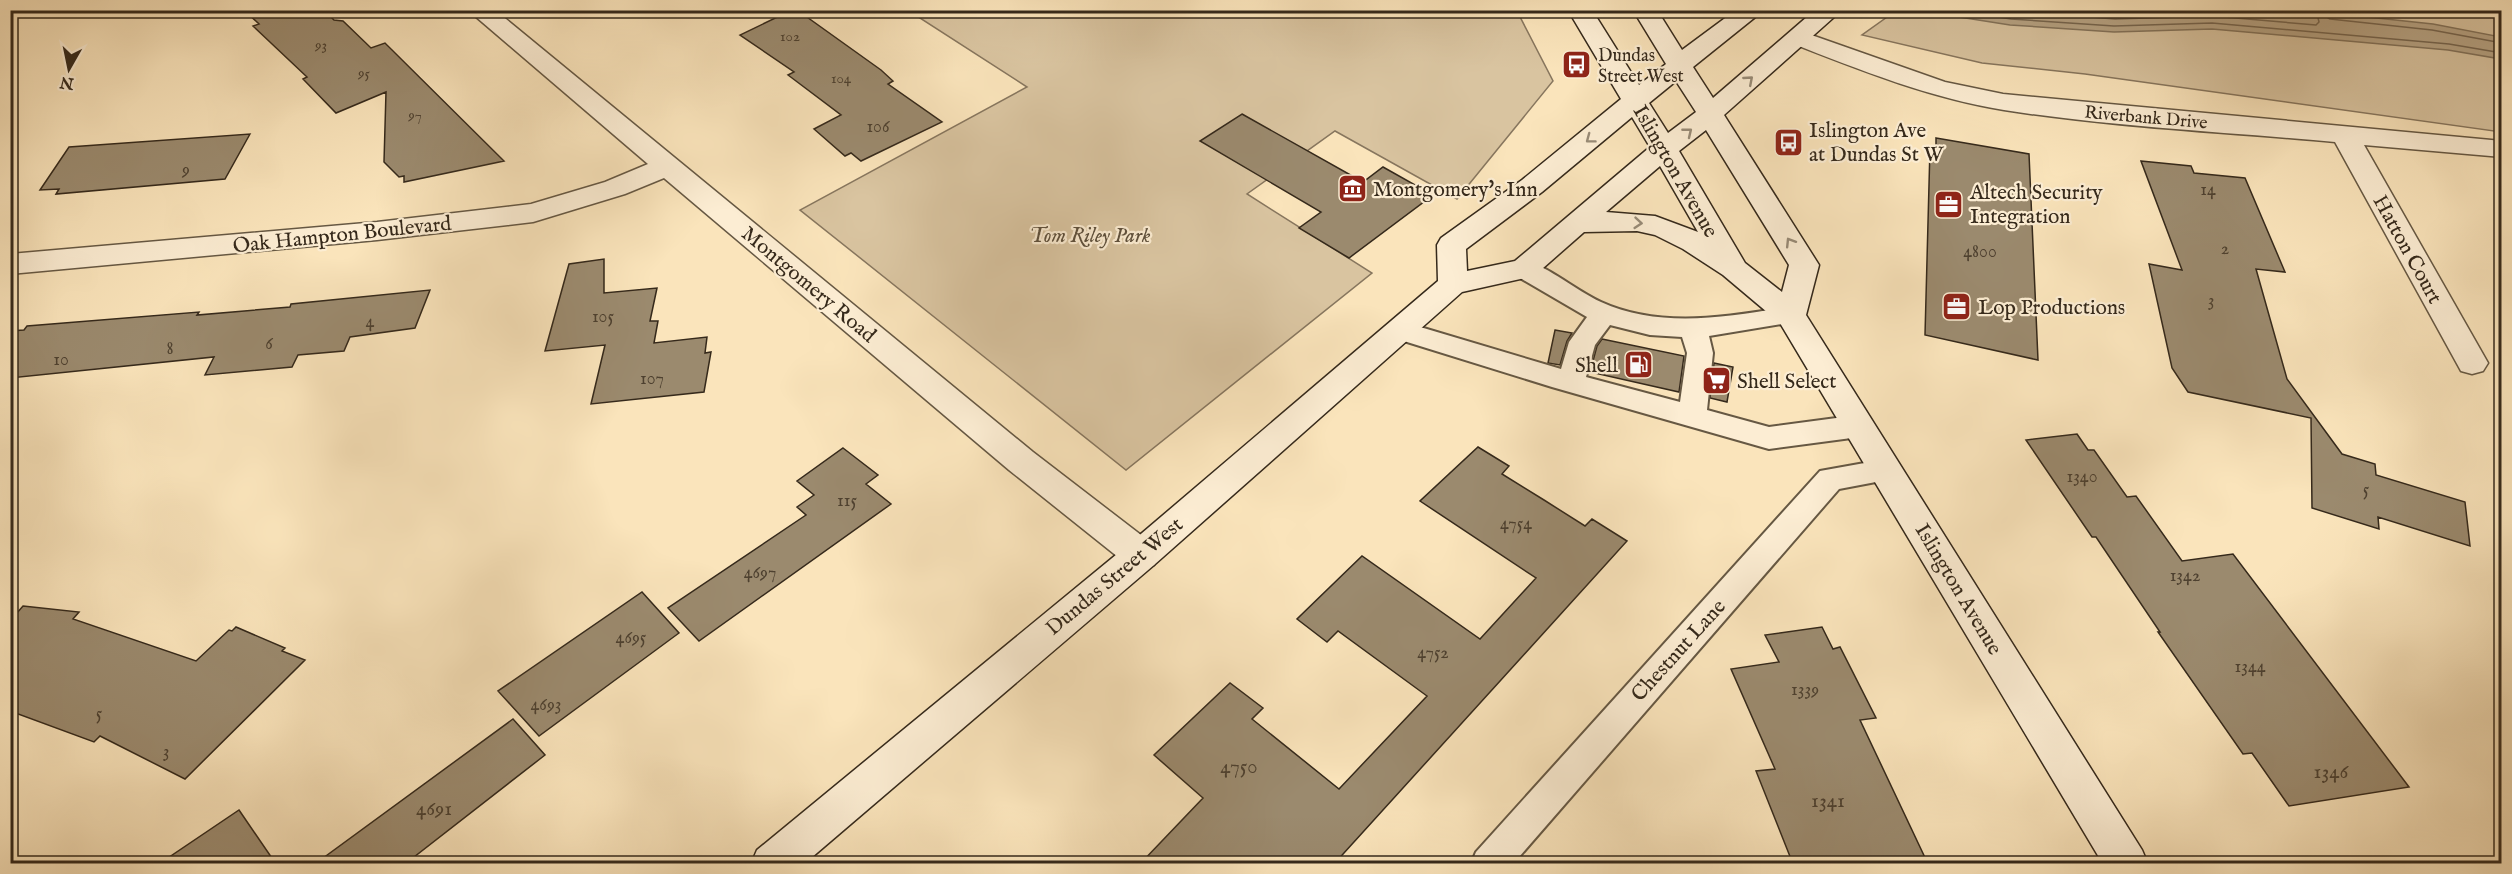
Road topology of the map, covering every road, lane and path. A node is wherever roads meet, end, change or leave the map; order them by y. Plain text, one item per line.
1 (480, 10) edge
2 (1580, 10) edge
3 (1645, 10) edge
4 (1752, 10) edge
5 (1830, 10) edge
6 (1800, 38) junction
7 (1680, 65) junction
8 (1635, 102) junction
9 (1711, 113) junction
10 (2344, 134) junction
11 (2502, 149) edge
12 (1665, 150) junction
13 (665, 167) junction
14 (1580, 223) junction
15 (10, 264) edge
16 (1524, 269) junction
17 (1734, 270) junction
18 (1453, 284) junction
19 (1604, 314) junction
20 (1791, 315) junction
21 (1693, 326) junction
22 (1400, 330) junction
23 (2472, 363) dead end
24 (1571, 382) junction
25 (1692, 416) junction
26 (1859, 426) junction
27 (1887, 470) junction
28 (1141, 555) junction
29 (771, 864) edge
30 (1489, 864) edge
31 (2127, 864) edge

1 - 13 main road, Montgomery Road
2 - 8 main road, Islington Avenue
3 - 7 main road
4 - 7 main road
5 - 6 main road, Dundas Street West
9 -> 6 main road, Dundas Street West
6 - 10 main road, Riverbank Drive
7 - 8 main road
7 - 9 main road
8 - 12 main road, Islington Avenue
8 -> 18 main road
12 -> 9 main road, Dundas Street West
20 -> 9 main road
10 - 11 main road, Riverbank Drive
10 - 23 main road, Hatton Court
12 - 14 main road, Dundas Street West
12 - 17 main road, Islington Avenue
13 - 15 main road, Oak Hampton Boulevard
13 - 28 main road, Montgomery Road
14 - 16 main road, Dundas Street West
14 -> 17 main road
16 - 18 main road, Dundas Street West
16 - 19 lane
17 - 20 main road, Islington Avenue
18 - 22 main road, Dundas Street West
19 - 21 lane
19 - 24 lane
20 - 21 lane
20 - 26 main road, Islington Avenue
21 - 25 lane
22 - 24 lane
22 - 28 main road, Dundas Street West
24 - 25 lane
25 - 26 lane
26 - 27 main road, Islington Avenue
27 - 30 lane, Chestnut Lane
27 - 31 main road, Islington Avenue
28 - 29 main road, Dundas Street West

